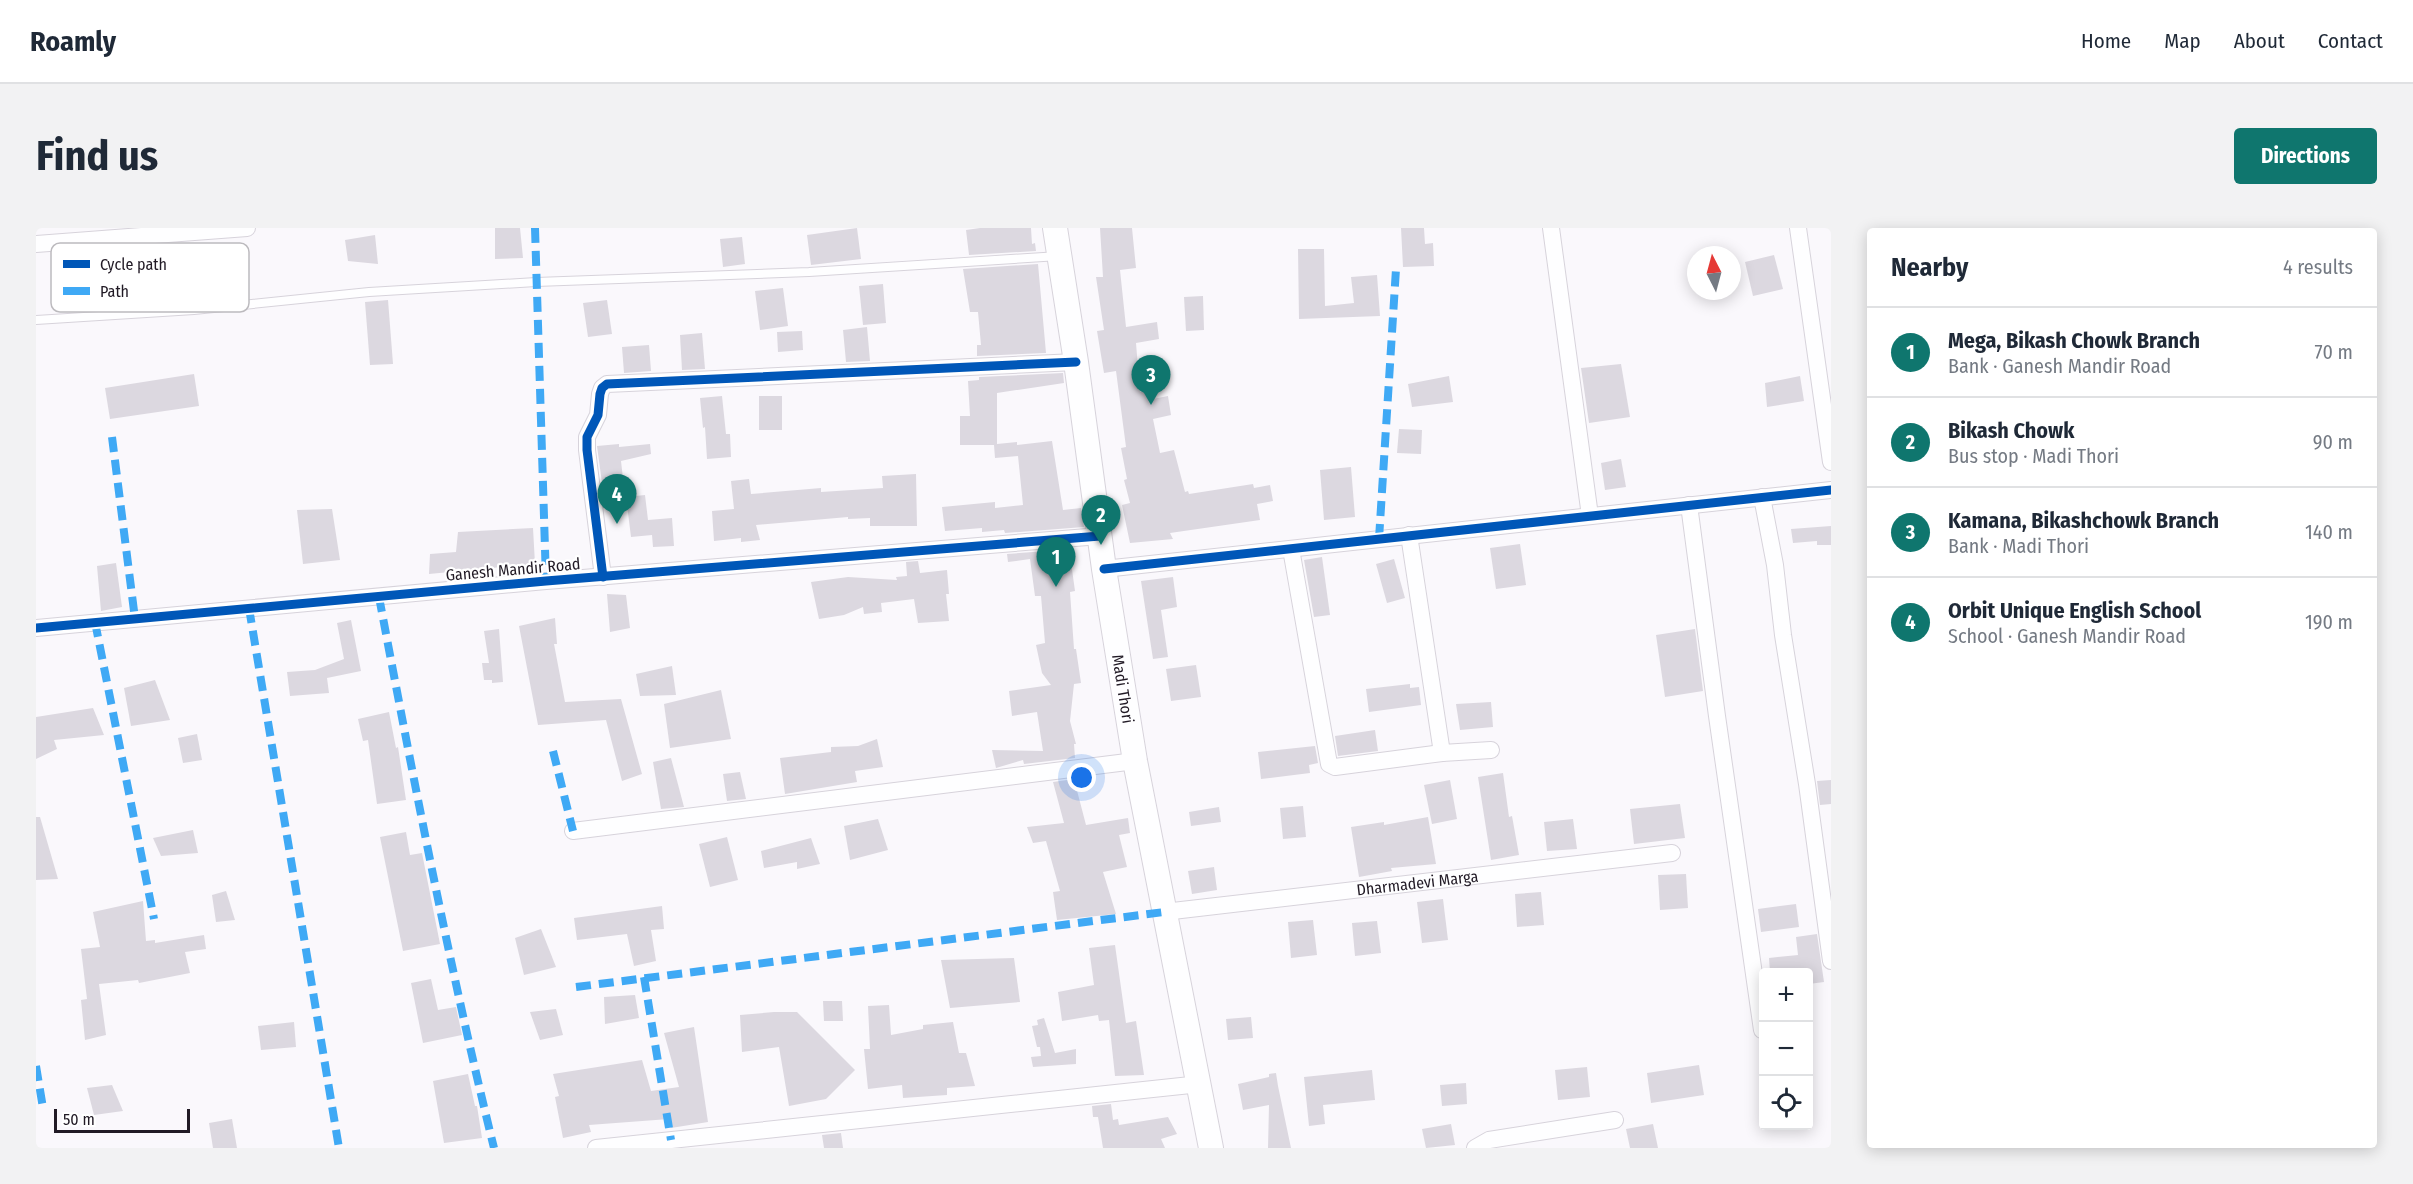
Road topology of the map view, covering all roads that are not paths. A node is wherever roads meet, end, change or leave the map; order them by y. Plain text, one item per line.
1 (247, 228) edge
2 (1055, 228) edge
3 (1551, 228) edge
4 (1798, 228) edge
5 (36, 244) edge
6 (1059, 256) junction
7 (249, 304) edge
8 (162, 312) edge
9 (36, 320) edge
10 (1076, 362) junction
11 (1831, 462) edge
12 (1831, 490) edge
13 (1762, 497) junction
14 (1689, 505) junction
15 (1590, 516) junction
16 (1100, 536) junction
17 (1409, 536) junction
18 (1291, 549) junction
19 (1104, 569) junction
20 (603, 577) junction
21 (36, 628) edge
22 (1491, 750) dead end
23 (1442, 753) junction
24 (1136, 761) junction
25 (573, 831) dead end
26 (1672, 853) dead end
27 (1164, 912) junction
28 (1831, 961) edge
29 (1761, 1022) edge
30 (1200, 1084) junction
31 (1615, 1120) dead end
32 (596, 1148) edge
33 (607, 1148) edge
34 (1211, 1148) edge
35 (1475, 1148) edge

1 - 5 street
2 - 6 main road, Madi Thori
3 - 15 street
4 - 11 street
6 - 7 lane
6 - 10 main road, Madi Thori
8 - 9 lane
10 - 16 main road, Madi Thori
10 - 20 street
12 - 13 street
13 - 14 street
13 - 28 street
14 - 15 street
14 - 29 street
15 - 17 street
16 - 19 main road, Madi Thori
16 - 20 street, Ganesh Mandir Road
17 - 18 street
17 - 23 street
18 - 19 street
18 - 23 street
19 - 24 main road, Madi Thori
20 - 21 street, Ganesh Mandir Road
22 - 23 street
24 - 25 street
24 - 27 main road, Madi Thori
26 - 27 street, Dharmadevi Marga
27 - 30 main road, Madi Thori
30 - 33 street
30 - 34 main road, Madi Thori
31 - 35 street
32 - 33 street

